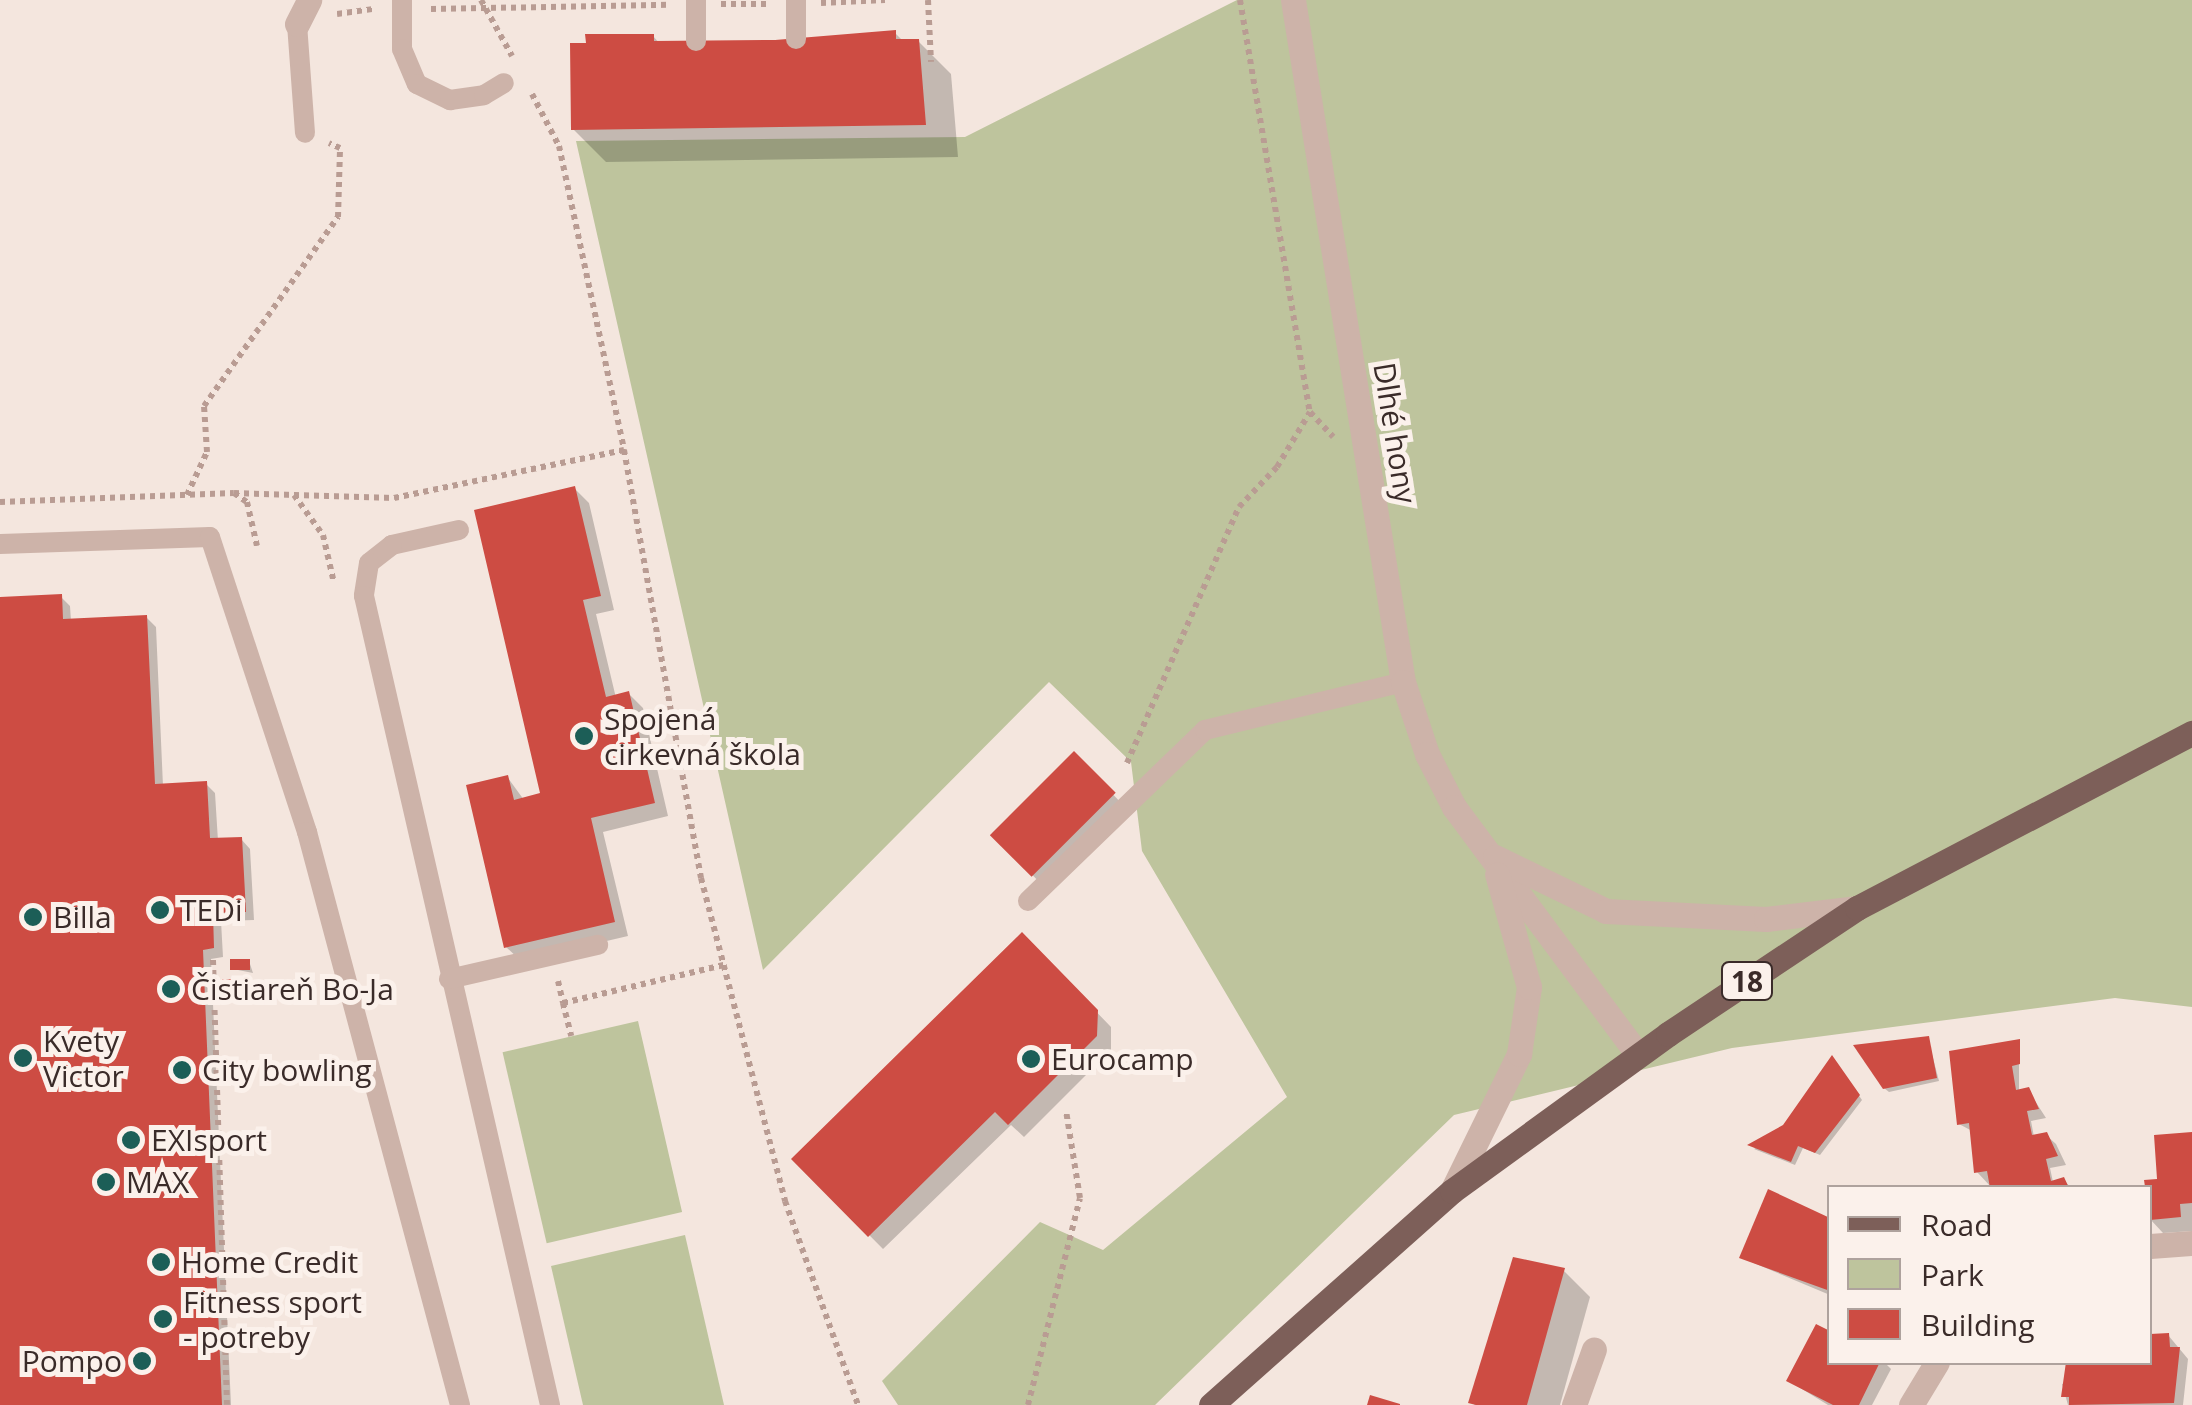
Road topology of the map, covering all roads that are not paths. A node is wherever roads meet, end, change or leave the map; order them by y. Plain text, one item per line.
1 (309, 0) edge
2 (1293, 0) edge
3 (696, 2) edge
4 (796, 2) edge
5 (402, 5) edge
6 (297, 24) joint
7 (796, 39) dead end
8 (696, 41) dead end
9 (504, 83) dead end
10 (305, 133) road end
11 (459, 530) dead end
12 (0, 544) edge
13 (1403, 682) junction
14 (2192, 734) edge
15 (1491, 855) junction
16 (1028, 901) dead end
17 (1857, 908) junction
18 (598, 944) dead end
19 (448, 979) junction
20 (1638, 1055) junction
21 (1452, 1191) junction
22 (2192, 1243) edge
23 (2152, 1246) edge
24 (1293, 1330) junction
25 (1594, 1348) dead end
26 (1934, 1365) edge
27 (460, 1405) edge
28 (550, 1405) edge
29 (1210, 1405) edge
30 (1225, 1405) edge
31 (1574, 1405) edge
32 (1911, 1405) edge

1 - 6 street
2 - 13 street, Dlhé hony
3 - 8 lane
4 - 7 lane
5 - 9 lane
6 - 10 lane
11 - 19 lane
12 - 27 lane
13 - 15 street, Dlhé hony
13 - 16 lane
14 - 17 main road, 18
15 - 17 street
15 - 20 street, Dlhé hony
15 - 21 street
17 - 20 main road, 18
18 - 19 lane
19 - 28 lane
20 - 21 main road, 18
21 - 24 main road, 18
22 - 23 street
24 - 29 main road, 18
24 - 30 main road, 18
25 - 31 street
26 - 32 street

